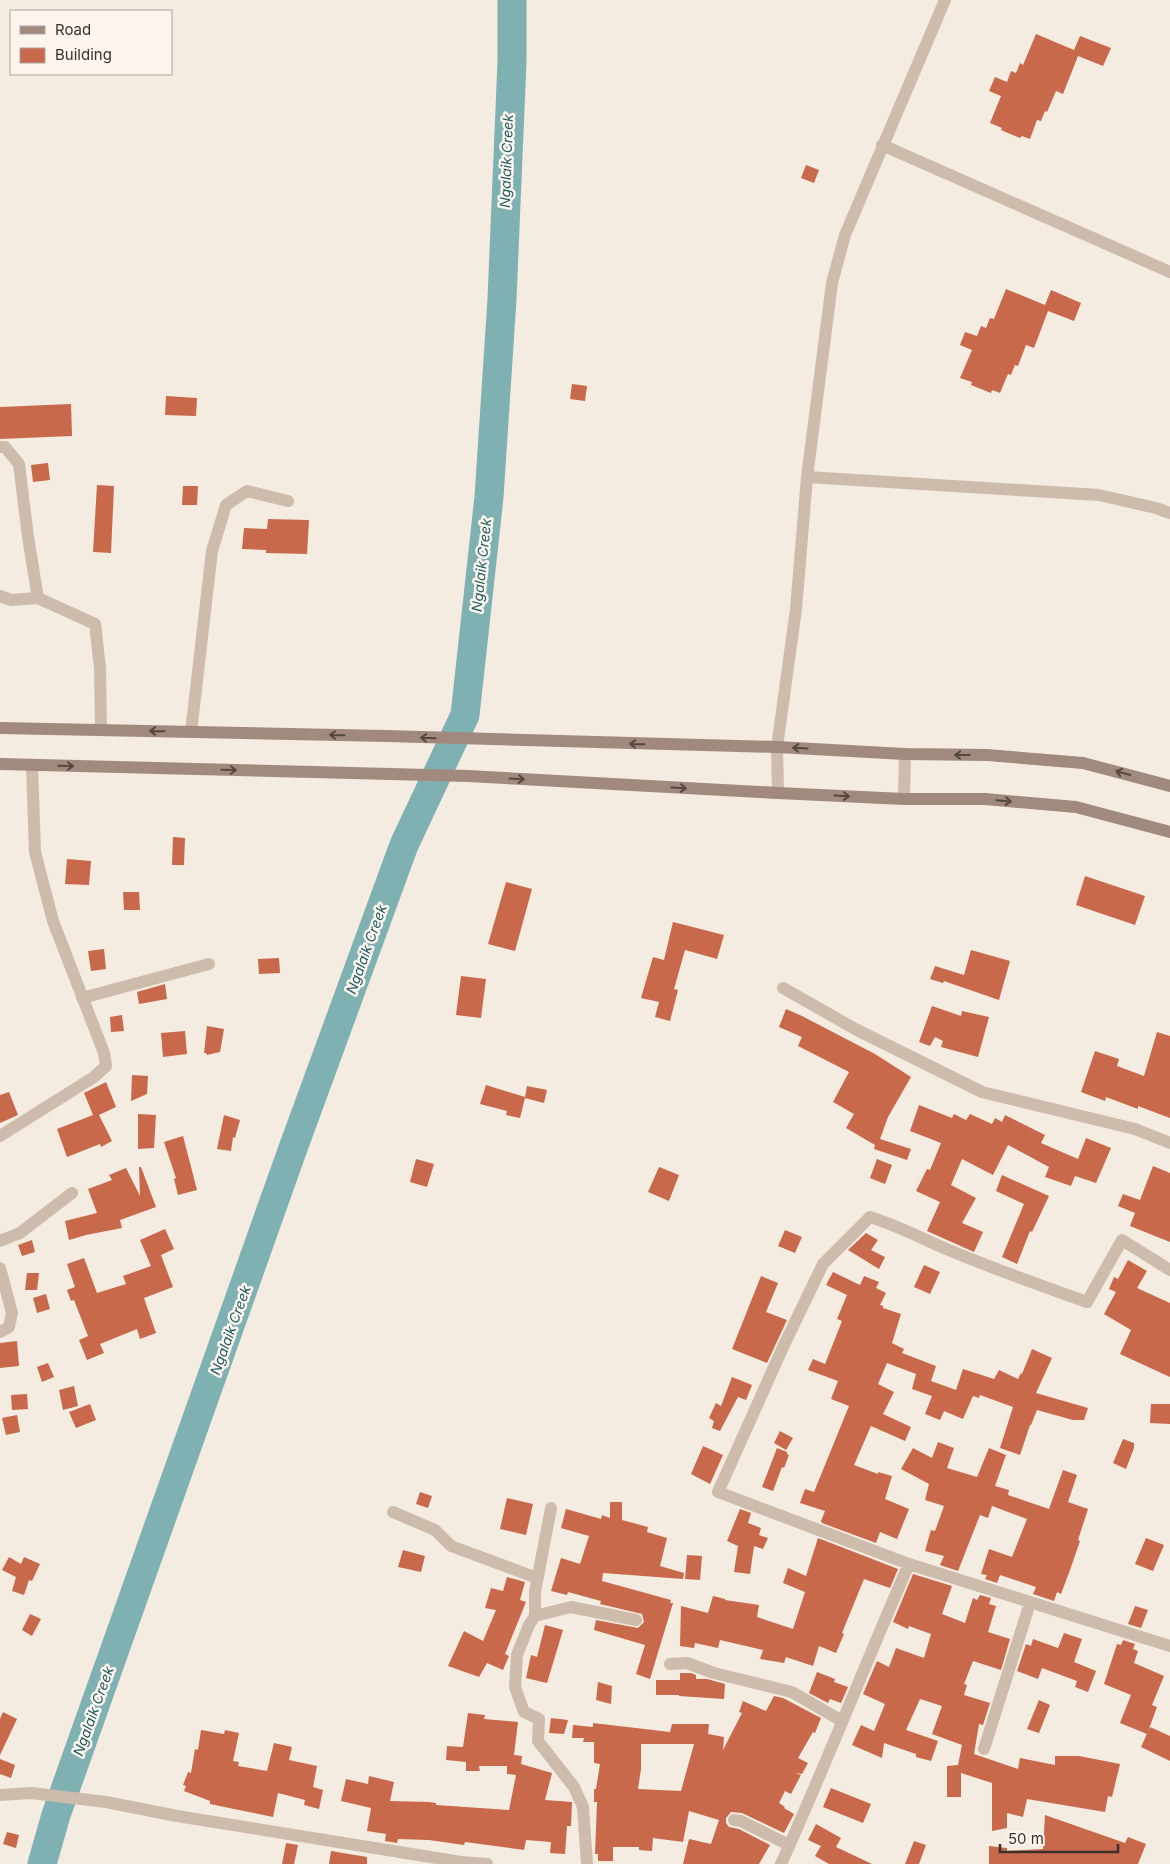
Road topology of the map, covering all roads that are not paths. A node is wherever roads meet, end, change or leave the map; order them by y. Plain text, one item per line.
1 (945, 0) edge
2 (882, 145) junction
3 (1170, 272) edge
4 (0, 447) edge
5 (807, 477) junction
6 (288, 501) dead end
7 (1170, 513) edge
8 (0, 596) edge
9 (38, 598) junction
10 (0, 728) edge
11 (101, 730) junction
12 (191, 732) junction
13 (777, 747) junction
14 (905, 754) junction
15 (0, 764) edge
16 (32, 765) junction
17 (1170, 786) edge
18 (778, 793) junction
19 (904, 799) junction
20 (1170, 832) edge
21 (208, 964) dead end
22 (784, 988) dead end
23 (82, 998) junction
24 (0, 1136) edge
25 (1170, 1143) edge
26 (72, 1193) dead end
27 (0, 1241) edge
28 (0, 1268) edge
29 (1170, 1270) edge
30 (0, 1332) edge
31 (551, 1508) dead end
32 (394, 1512) dead end
33 (909, 1564) junction
34 (537, 1578) junction
35 (1030, 1603) junction
36 (536, 1616) junction
37 (636, 1620) dead end
38 (1170, 1646) edge
39 (670, 1664) dead end
40 (842, 1720) junction
41 (984, 1750) dead end
42 (0, 1795) edge
43 (734, 1820) dead end
44 (790, 1846) junction
45 (487, 1864) edge
46 (587, 1864) edge
47 (781, 1864) edge

1 - 2 street
2 - 3 street
2 - 5 street
4 - 9 street
5 - 7 street
5 - 13 street
6 - 12 street
8 - 9 street
9 - 11 street
10 - 11 main road
12 -> 11 main road
13 -> 12 main road
14 -> 13 main road
13 - 18 street
17 -> 14 main road
14 - 19 street
15 - 16 main road
16 -> 18 main road
16 - 23 street
18 -> 19 main road
19 -> 20 main road
21 - 23 street
22 - 25 street
23 - 24 street
26 - 27 street
28 - 30 street
29 - 33 street
31 - 34 street
32 - 34 street
33 - 35 street
33 - 40 street
34 - 36 street
35 - 38 street
35 - 41 street
36 - 37 street
36 - 46 street
39 - 40 street
40 - 44 street
42 - 45 street
43 - 44 street
44 - 47 street

